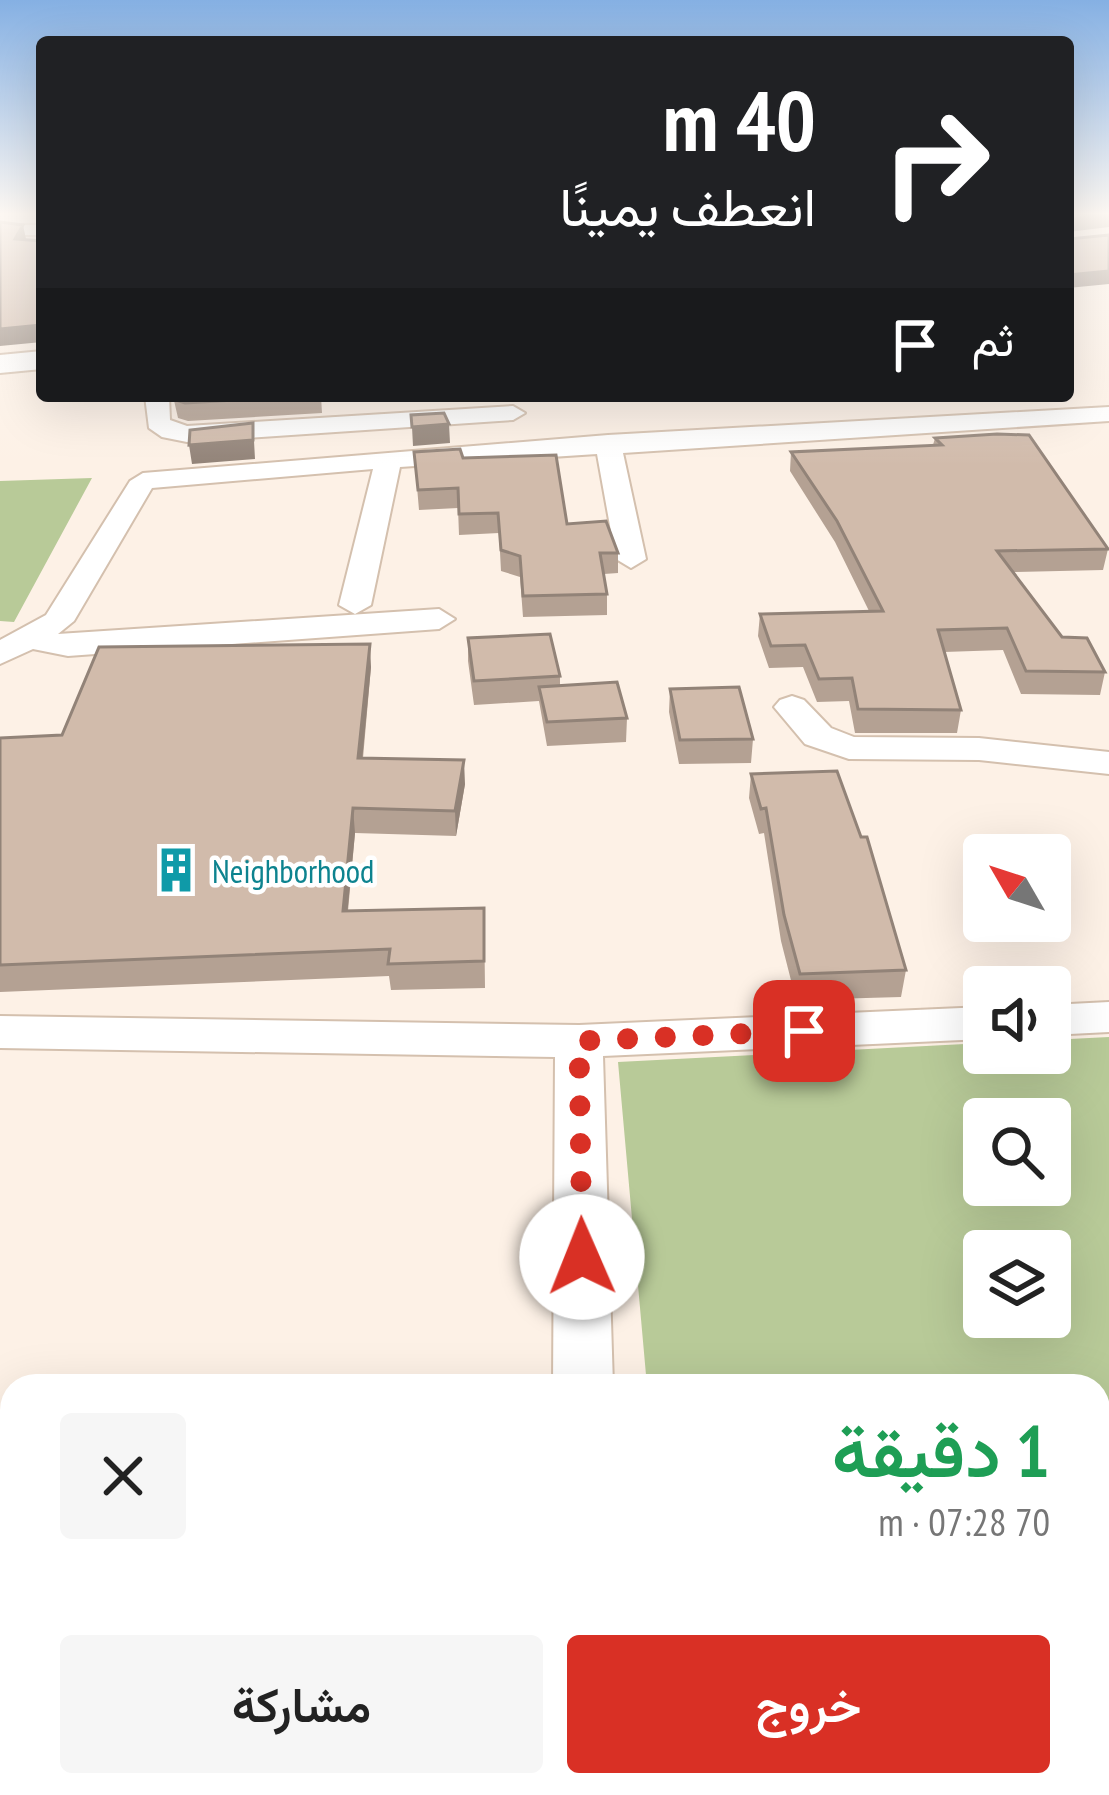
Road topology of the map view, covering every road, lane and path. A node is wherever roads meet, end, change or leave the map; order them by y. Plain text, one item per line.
1 (36, 361) edge
2 (0, 364) edge
3 (1074, 395) edge
4 (157, 402) edge
5 (513, 413) dead end
6 (1105, 418) edge
7 (608, 443) junction
8 (388, 460) junction
9 (631, 559) dead end
10 (355, 605) dead end
11 (440, 619) dead end
12 (34, 639) junction
13 (0, 654) edge
14 (792, 707) dead end
15 (1109, 764) edge
16 (1109, 1017) edge
17 (1071, 1019) edge
18 (963, 1024) edge
19 (0, 1032) edge
20 (579, 1041) junction
21 (584, 1374) edge

1 - 2 street
3 - 6 street
4 - 5 street
6 - 7 street
7 - 8 street
7 - 9 street
8 - 10 street
8 - 12 street
11 - 12 street
12 - 13 street
14 - 15 street
16 - 17 street
18 - 20 street
19 - 20 street
20 - 21 street

